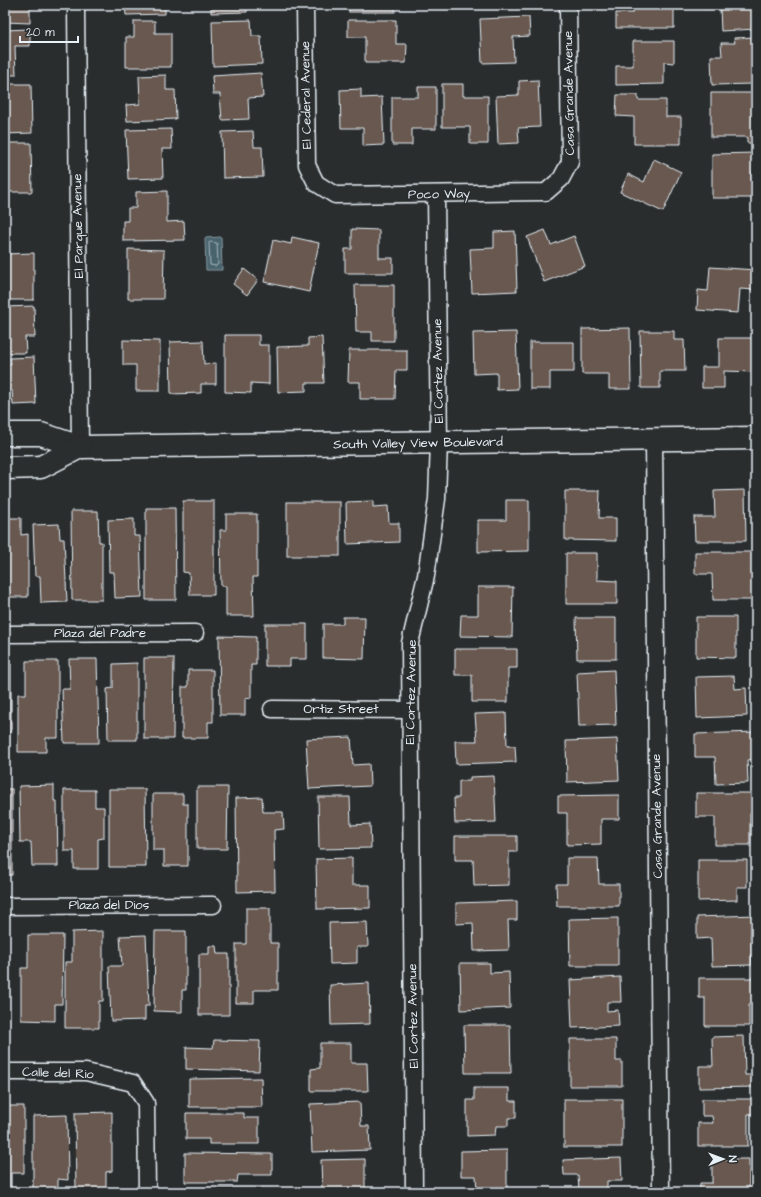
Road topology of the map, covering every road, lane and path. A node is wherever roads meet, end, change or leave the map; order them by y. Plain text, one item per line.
1 (76, 5) edge
2 (305, 5) edge
3 (568, 5) edge
4 (561, 179) joint
5 (316, 183) joint
6 (436, 195) junction
7 (5, 434) edge
8 (756, 438) edge
9 (654, 439) junction
10 (439, 442) junction
11 (80, 447) junction
12 (5, 468) edge
13 (195, 633) dead end
14 (5, 634) edge
15 (272, 709) dead end
16 (410, 710) junction
17 (213, 905) dead end
18 (5, 906) edge
19 (5, 1072) edge
20 (146, 1192) edge
21 (414, 1192) edge
22 (661, 1192) edge

1 - 11 street, El Parque Avenue
2 - 5 street, El Cederal Avenue
3 - 4 street, Casa Grande Avenue
4 - 6 street, Poco Way
5 - 6 street, Poco Way
6 - 10 street, El Cortez Avenue
7 - 11 main road, South Valley View Boulevard
8 - 9 main road, South Valley View Boulevard
9 - 10 main road, South Valley View Boulevard
9 - 22 street, Casa Grande Avenue
10 - 11 main road, South Valley View Boulevard
10 - 16 street, El Cortez Avenue
11 - 12 main road, South Valley View Boulevard
13 - 14 street, Plaza del Padre
15 - 16 street, Ortiz Street
16 - 21 street, El Cortez Avenue
17 - 18 street, Plaza del Dios
19 - 20 street, Calle del Rio

